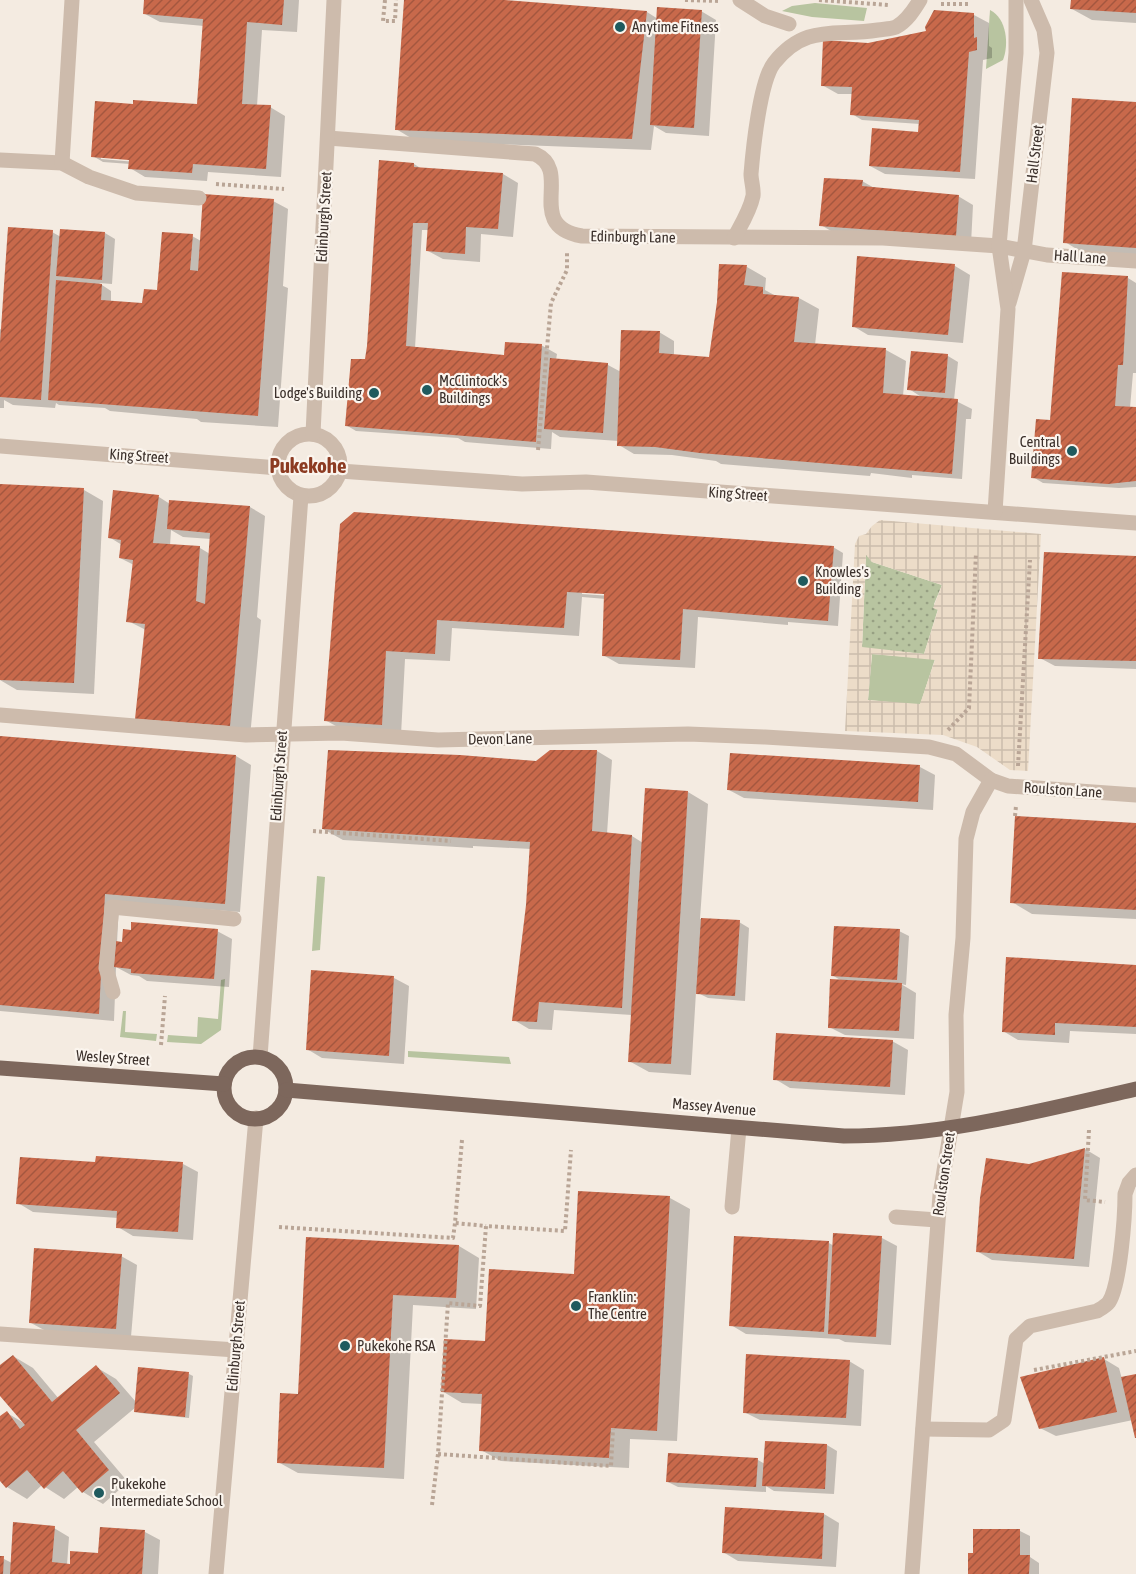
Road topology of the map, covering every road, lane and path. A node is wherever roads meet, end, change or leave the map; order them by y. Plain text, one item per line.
1 (72, 0) edge
2 (334, 0) edge
3 (385, 0) edge
4 (396, 0) edge
5 (685, 0) edge
6 (712, 0) edge
7 (920, 0) edge
8 (1016, 0) edge
9 (1031, 0) edge
10 (733, 1) edge
11 (789, 24) dead end
12 (328, 138) junction
13 (0, 160) edge
14 (62, 163) junction
15 (284, 189) dead end
16 (199, 198) joint
17 (567, 233) junction
18 (734, 238) junction
19 (999, 246) junction
20 (1024, 252) junction
21 (1136, 261) edge
22 (1008, 309) junction
23 (313, 434) junction
24 (0, 446) edge
25 (538, 450) dead end
26 (278, 468) junction
27 (340, 471) junction
28 (301, 496) junction
29 (995, 512) junction
30 (1136, 523) edge
31 (976, 553) dead end
32 (1030, 560) dead end
33 (0, 715) edge
34 (282, 735) junction
35 (942, 735) dead end
36 (991, 780) junction
37 (1017, 787) junction
38 (1136, 795) edge
39 (313, 831) dead end
40 (452, 840) dead end
41 (234, 919) dead end
42 (113, 992) dead end
43 (165, 996) dead end
44 (161, 1045) dead end
45 (260, 1057) junction
46 (0, 1068) edge
47 (224, 1084) junction
48 (1136, 1089) edge
49 (286, 1090) junction
50 (256, 1118) junction
51 (738, 1128) junction
52 (951, 1128) junction
53 (1089, 1130) dead end
54 (462, 1140) dead end
55 (571, 1150) dead end
56 (1136, 1175) edge
57 (1107, 1203) dead end
58 (732, 1207) dead end
59 (896, 1217) dead end
60 (937, 1220) junction
61 (455, 1223) junction
62 (486, 1226) junction
63 (279, 1227) dead end
64 (0, 1334) edge
65 (236, 1350) junction
66 (1136, 1351) edge
67 (1024, 1372) dead end
68 (613, 1429) dead end
69 (923, 1429) junction
70 (438, 1454) junction
71 (432, 1505) dead end
72 (216, 1574) edge
73 (912, 1574) edge

1 - 14 street
2 - 12 street, Edinburgh Street
3 - 4 path
5 - 6 path
6 - 10 path
7 - 18 street
8 - 19 street, Hall Street
9 - 20 street, Hall Street
10 - 11 street
12 - 17 street
12 - 23 street, Edinburgh Street
13 - 14 street
14 - 16 street
15 - 16 path
17 - 18 street, Edinburgh Lane
17 - 25 path
18 - 19 street, Edinburgh Lane
19 - 20 street, Hall Lane
19 - 22 street, Hall Street
20 - 21 street, Hall Lane
20 - 22 street, Hall Street
22 - 29 street, Hall Street
23 - 26 street
23 - 27 street
24 - 26 street, King Street
26 - 28 street
27 - 28 street
27 - 29 street, King Street
28 - 34 street, Edinburgh Street
29 - 30 street, King Street
31 - 35 path
32 - 37 path
33 - 34 street, Devon Lane
34 - 36 street, Devon Lane
34 - 45 street, Edinburgh Street
36 - 37 street, Roulston Lane
36 - 52 street, Roulston Street
37 - 38 street, Roulston Lane
39 - 40 path
41 - 42 street
43 - 44 path
45 - 47 main road
45 - 49 main road
46 - 47 main road, Wesley Street
47 - 50 main road
48 - 52 main road, Massey Avenue
49 - 50 main road
49 - 51 main road, Massey Avenue
50 - 65 street, Edinburgh Street
51 - 52 main road, Massey Avenue
51 - 58 street
52 - 60 street, Roulston Street
53 - 57 path
54 - 61 path
55 - 62 path
56 - 69 street
59 - 60 street
60 - 69 street, Roulston Street
61 - 62 path
61 - 63 path
62 - 70 path
64 - 65 street
65 - 72 street, Edinburgh Street
66 - 67 path
68 - 70 path
69 - 73 street, Roulston Street
70 - 71 path

